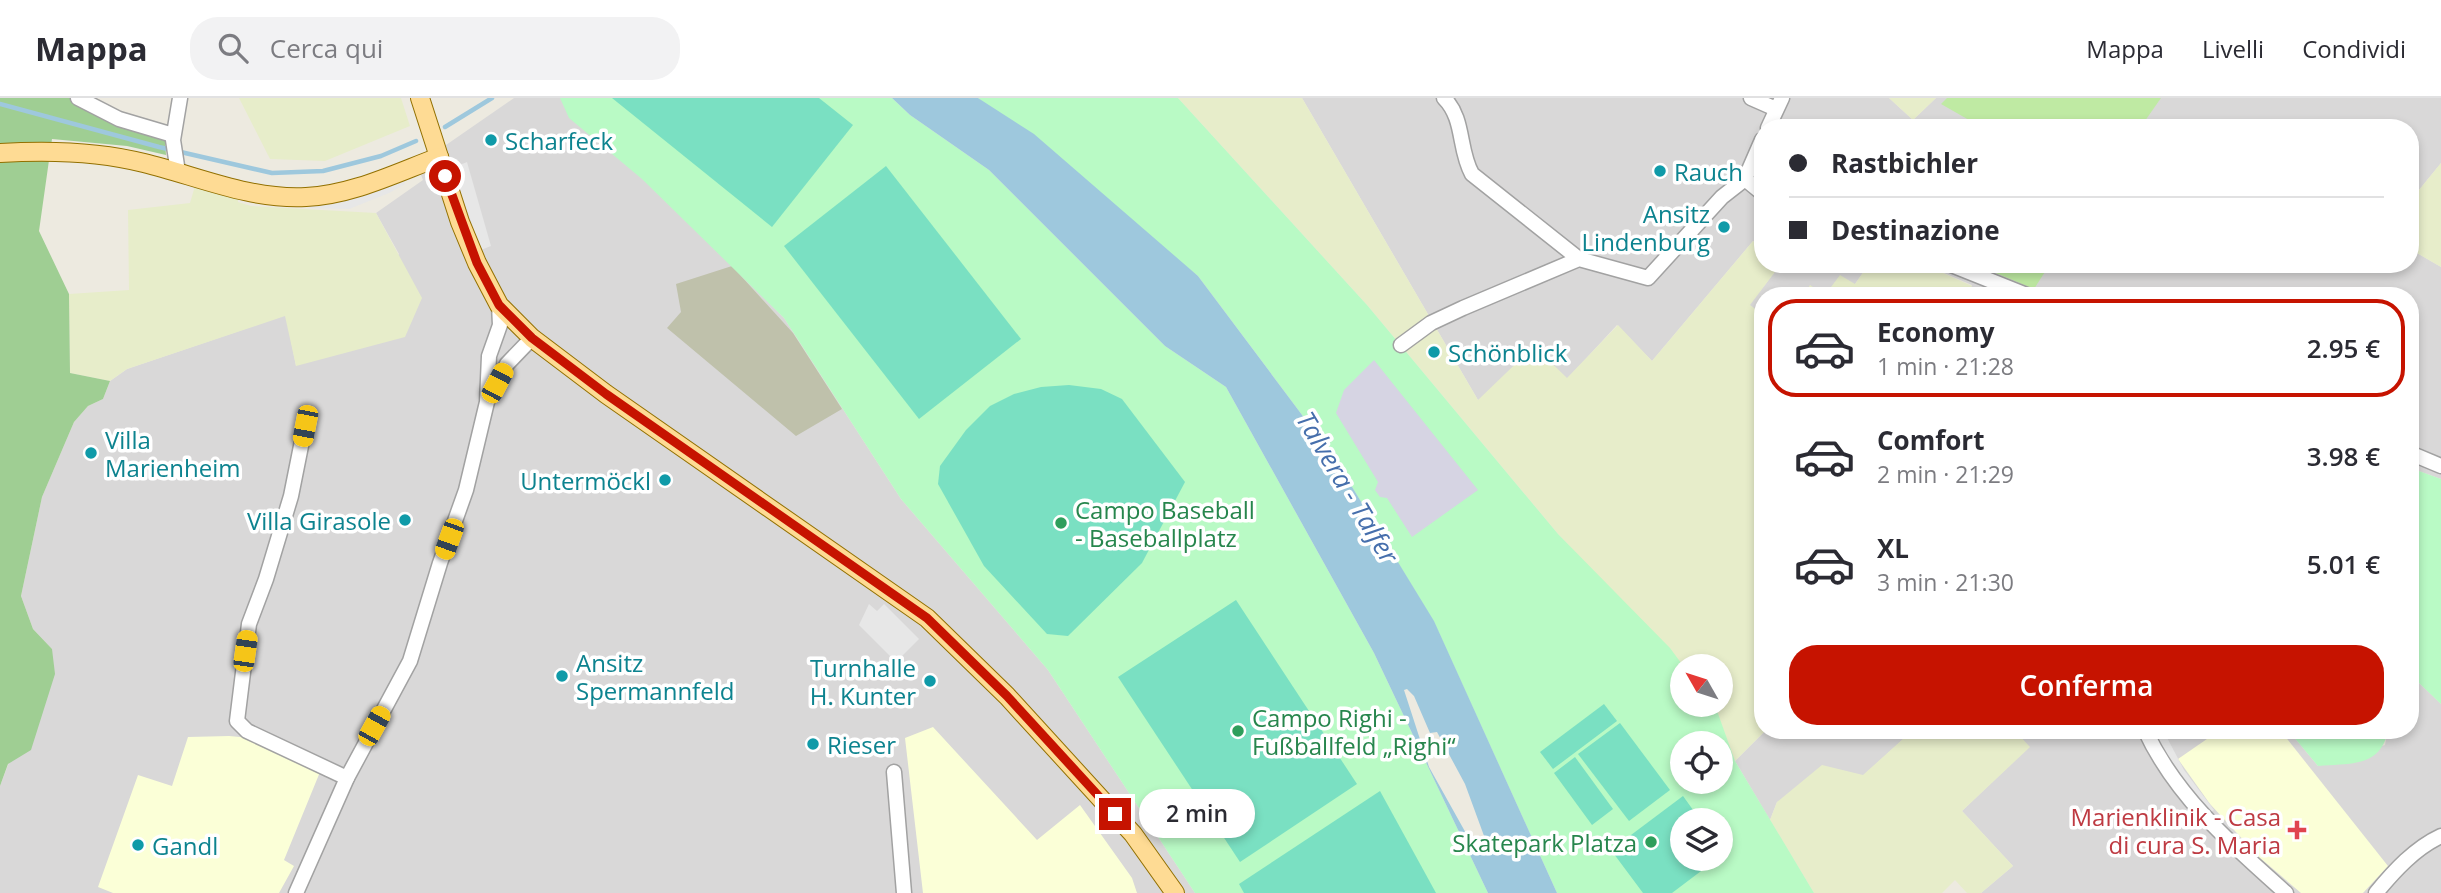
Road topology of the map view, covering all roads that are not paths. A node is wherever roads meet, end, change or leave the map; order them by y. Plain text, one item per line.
1 (78, 98) edge
2 (180, 98) edge
3 (420, 98) edge
4 (1444, 98) edge
5 (1751, 98) edge
6 (1779, 104) edge
7 (173, 138) junction
8 (0, 153) edge
9 (439, 157) junction
10 (1754, 159) edge
11 (177, 166) junction
12 (1745, 179) junction
13 (1754, 186) edge
14 (1579, 259) junction
15 (1972, 273) edge
16 (2006, 287) edge
17 (499, 305) junction
18 (532, 338) junction
19 (1401, 345) dead end
20 (487, 402) junction
21 (305, 426) dead end
22 (2419, 457) edge
23 (2441, 466) edge
24 (2151, 739) edge
25 (894, 772) dead end
26 (347, 778) junction
27 (2441, 836) edge
28 (296, 893) edge
29 (904, 893) edge
30 (1175, 893) edge
31 (2286, 893) edge
32 (2376, 893) edge

1 - 7 street
2 - 7 street
3 - 9 main road
4 - 14 street
5 - 6 street
7 - 11 street
8 - 11 main road
9 - 11 main road
9 - 17 main road
10 - 12 street
12 - 13 street
12 - 14 street
14 - 19 street
15 - 16 street
17 - 18 main road
17 - 20 street
18 - 20 street
18 - 30 main road
20 - 26 street
21 - 26 street
22 - 23 street
24 - 31 street
25 - 29 street
26 - 28 street
27 - 32 street

